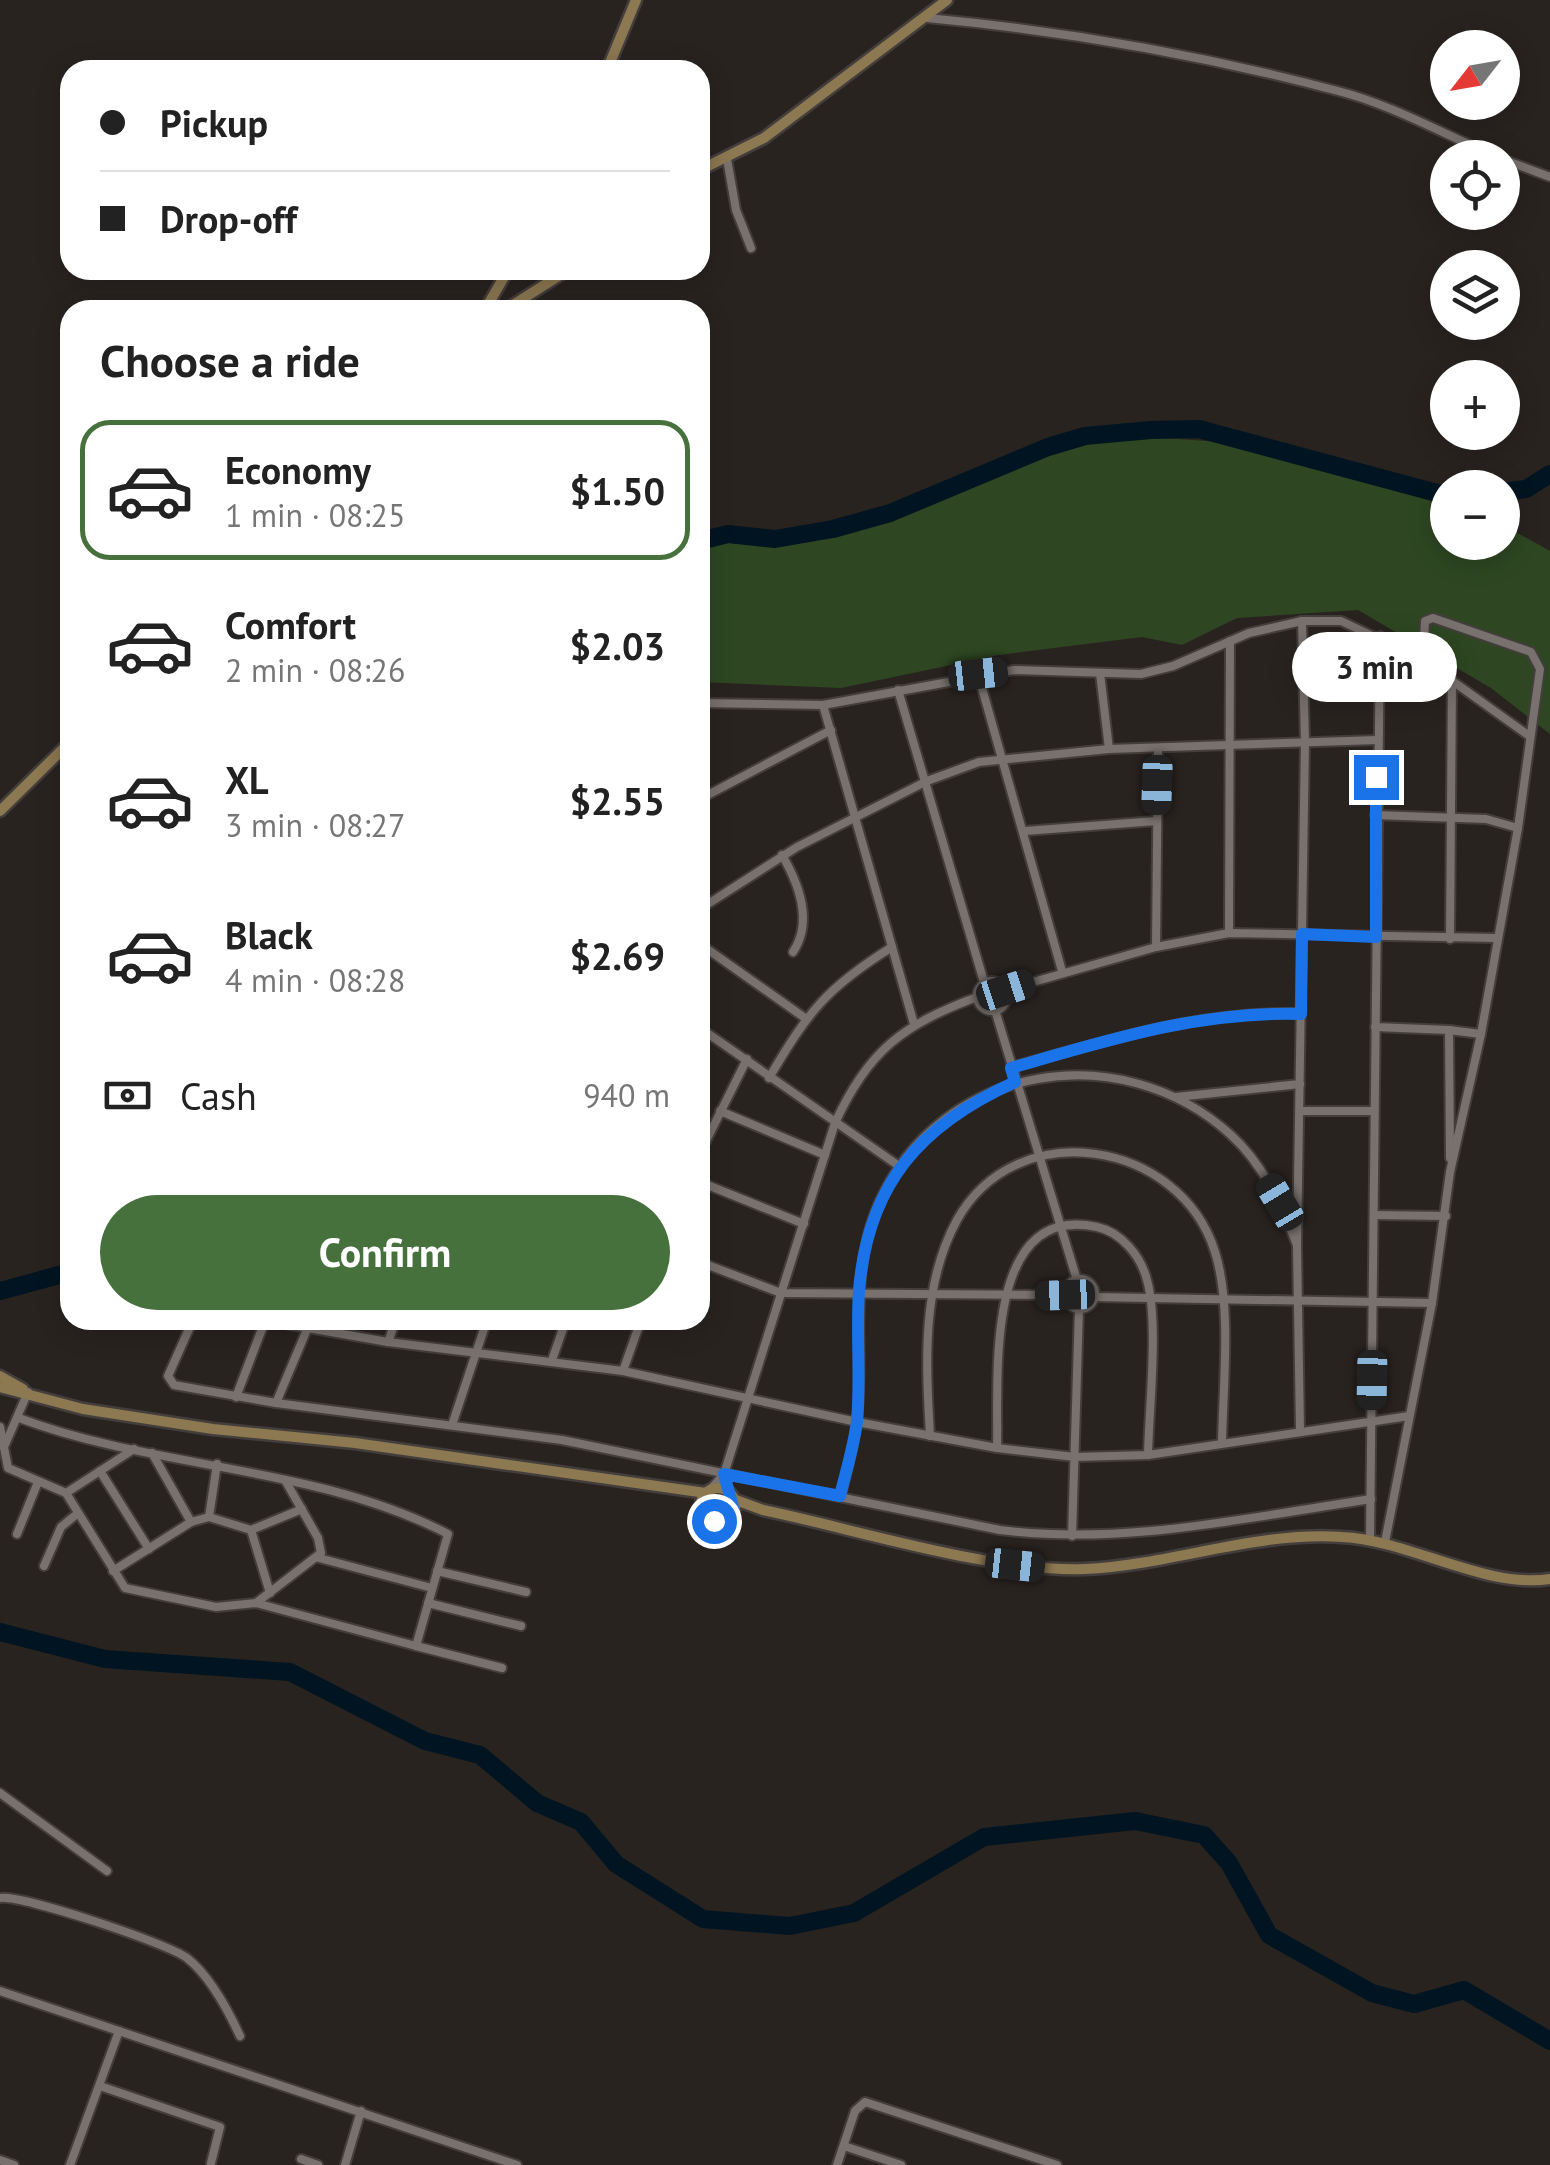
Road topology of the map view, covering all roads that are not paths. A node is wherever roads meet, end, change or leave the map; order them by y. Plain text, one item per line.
1 (636, 0) edge
2 (947, 0) edge
3 (927, 18) junction
4 (611, 60) edge
5 (1458, 140) edge
6 (727, 159) junction
7 (1520, 165) edge
8 (710, 166) edge
9 (1550, 177) edge
10 (751, 248) dead end
11 (552, 280) edge
12 (522, 300) edge
13 (1302, 621) junction
14 (1380, 636) junction
15 (1230, 641) junction
16 (1424, 660) junction
17 (1100, 673) junction
18 (978, 674) junction
19 (1452, 680) junction
20 (898, 690) junction
21 (710, 702) edge
22 (822, 705) junction
23 (831, 730) junction
24 (1528, 735) junction
25 (1377, 740) junction
26 (1305, 742) junction
27 (1230, 743) junction
28 (1109, 749) junction
29 (1158, 750) junction
30 (60, 752) edge
31 (1005, 757) junction
32 (927, 781) junction
33 (710, 795) edge
34 (0, 811) edge
35 (1375, 815) junction
36 (1451, 817) junction
37 (856, 818) junction
38 (1156, 821) junction
39 (1518, 828) junction
40 (1025, 831) junction
41 (782, 855) junction
42 (710, 902) edge
43 (1228, 933) junction
44 (1302, 934) junction
45 (1376, 937) junction
46 (1450, 938) junction
47 (1495, 938) junction
48 (892, 947) junction
49 (1156, 947) junction
50 (710, 951) edge
51 (794, 952) dead end
52 (1062, 972) junction
53 (984, 982) junction
54 (1006, 990) junction
55 (976, 997) junction
56 (995, 1010) junction
57 (1301, 1014) junction
58 (805, 1018) junction
59 (914, 1024) junction
60 (1375, 1027) junction
61 (1449, 1030) junction
62 (1481, 1034) junction
63 (710, 1035) edge
64 (747, 1059) junction
65 (1011, 1068) junction
66 (770, 1078) junction
67 (1015, 1082) junction
68 (1300, 1084) junction
69 (1176, 1097) junction
70 (1374, 1110) junction
71 (720, 1111) junction
72 (1301, 1111) junction
73 (834, 1123) junction
74 (710, 1132) edge
75 (825, 1155) junction
76 (1038, 1158) junction
77 (899, 1166) junction
78 (1450, 1172) junction
79 (710, 1186) edge
80 (1374, 1215) junction
81 (1446, 1216) junction
82 (804, 1224) junction
83 (1058, 1229) junction
84 (1296, 1245) junction
85 (710, 1266) edge
86 (1077, 1280) junction
87 (781, 1292) junction
88 (859, 1292) junction
89 (932, 1294) junction
90 (1065, 1295) junction
91 (1004, 1297) junction
92 (1094, 1298) junction
93 (1150, 1300) junction
94 (1222, 1301) junction
95 (1300, 1303) junction
96 (1373, 1303) junction
97 (1432, 1303) junction
98 (1078, 1309) junction
99 (189, 1330) edge
100 (260, 1330) edge
101 (306, 1330) edge
102 (335, 1330) edge
103 (392, 1330) edge
104 (484, 1330) edge
105 (562, 1330) edge
106 (637, 1330) edge
107 (388, 1342) junction
108 (478, 1352) junction
109 (552, 1360) junction
110 (623, 1371) junction
111 (0, 1376) edge
112 (0, 1387) edge
113 (28, 1392) junction
114 (236, 1398) junction
115 (747, 1399) junction
116 (276, 1403) junction
117 (1410, 1416) junction
118 (19, 1418) junction
119 (1372, 1418) junction
120 (857, 1422) junction
121 (452, 1426) junction
122 (0, 1427) edge
123 (1300, 1430) junction
124 (930, 1436) junction
125 (1222, 1442) junction
126 (4, 1447) junction
127 (136, 1448) junction
128 (997, 1448) junction
129 (152, 1452) junction
130 (1148, 1455) junction
131 (1075, 1457) junction
132 (217, 1464) junction
133 (8, 1468) junction
134 (100, 1471) junction
135 (724, 1474) junction
136 (0, 1478) edge
137 (285, 1480) junction
138 (38, 1482) junction
139 (66, 1492) junction
140 (679, 1492) junction
141 (708, 1492) junction
142 (730, 1495) junction
143 (840, 1496) junction
144 (1371, 1499) junction
145 (702, 1508) junction
146 (302, 1509) junction
147 (763, 1510) junction
148 (78, 1513) junction
149 (730, 1516) junction
150 (209, 1517) junction
151 (190, 1522) junction
152 (251, 1530) junction
153 (17, 1534) dead end
154 (1072, 1536) junction
155 (1370, 1539) junction
156 (1385, 1542) junction
157 (148, 1548) junction
158 (319, 1558) junction
159 (44, 1566) dead end
160 (438, 1570) junction
161 (113, 1571) junction
162 (1550, 1579) edge
163 (432, 1588) junction
164 (526, 1592) dead end
165 (270, 1593) junction
166 (256, 1603) junction
167 (428, 1603) junction
168 (521, 1626) dead end
169 (416, 1646) junction
170 (502, 1668) dead end
171 (0, 1792) edge
172 (107, 1871) dead end
173 (0, 1898) edge
174 (0, 1992) edge
175 (119, 2031) junction
176 (240, 2036) dead end
177 (100, 2086) junction
178 (361, 2111) junction
179 (844, 2146) junction
180 (0, 2160) edge
181 (301, 2160) dead end
182 (211, 2163) edge
183 (14, 2165) edge
184 (70, 2165) edge
185 (318, 2165) edge
186 (345, 2165) edge
187 (517, 2165) edge
188 (837, 2165) edge
189 (900, 2165) edge
190 (1057, 2165) edge

1 - 4 main road
2 - 3 main road
3 - 5 street
3 - 6 main road
6 - 8 main road
6 - 10 street
7 - 9 street
11 - 12 main road
13 - 14 street
13 - 15 street
13 - 26 street
14 - 16 street
14 - 25 street
15 - 17 street
15 - 27 street
16 - 19 street
16 - 24 street
17 - 18 street
17 - 28 street
18 - 20 street
18 - 31 street
19 - 24 street
19 - 36 street
20 - 22 street
20 - 32 street
21 - 22 street
22 - 23 street
23 - 33 street
23 - 37 street
24 - 39 street
25 - 26 street
25 - 35 street
26 - 27 street
26 - 44 street
27 - 29 street
27 - 43 street
28 - 29 street
28 - 31 street
29 - 38 street
30 - 34 main road
31 - 32 street
31 - 40 street
32 - 37 street
32 - 53 street
35 - 36 street
35 - 45 street
36 - 39 street
36 - 46 street
37 - 41 street
37 - 48 street
38 - 40 street
38 - 49 street
39 - 47 street
40 - 52 street
41 - 42 street
41 - 51 street
43 - 44 street
43 - 49 street
44 - 45 street
44 - 57 street
45 - 46 street
45 - 60 street
46 - 47 street
47 - 62 street
48 - 58 street
48 - 59 street
49 - 52 street
50 - 58 street
52 - 54 street
53 - 54 street
53 - 55 street
54 - 56 street
55 - 56 street
55 - 59 street
56 - 65 street
57 - 65 street
57 - 68 street
58 - 66 street
59 - 73 street
60 - 61 street
60 - 70 street
61 - 62 street
61 - 78 street
62 - 78 street
63 - 64 street
64 - 66 street
64 - 71 street
65 - 67 street
66 - 73 street
67 - 69 street
67 - 76 street
67 - 77 street
68 - 69 street
68 - 72 street
69 - 84 street
70 - 72 street
70 - 80 street
71 - 74 street
71 - 75 street
72 - 84 street
73 - 75 street
73 - 77 street
75 - 82 street
76 - 83 street
76 - 89 street
76 - 94 street
77 - 88 street
78 - 81 street
79 - 82 street
80 - 81 street
80 - 96 street
81 - 97 street
82 - 87 street
83 - 86 street
83 - 91 street
83 - 93 street
84 - 95 street
85 - 87 street
86 - 90 street
86 - 92 street
87 - 88 street
87 - 115 street
88 - 89 street
88 - 120 street
89 - 91 street
89 - 124 street
90 - 91 street
90 - 98 street
91 - 128 street
92 - 93 street
92 - 98 street
93 - 94 street
93 - 130 street
94 - 95 street
94 - 125 street
95 - 96 street
95 - 123 street
96 - 97 street
96 - 119 street
97 - 117 street
98 - 131 street
99 - 114 street
100 - 114 street
101 - 116 street
102 - 107 street
103 - 107 street
104 - 108 street
105 - 109 street
106 - 110 street
107 - 108 street
108 - 109 street
108 - 121 street
109 - 110 street
110 - 115 street
111 - 113 main road
112 - 113 main road
113 - 118 street
113 - 140 main road
114 - 116 street
115 - 120 street
115 - 135 street
116 - 121 street
117 - 119 street
117 - 156 street
118 - 126 street
118 - 127 street
119 - 123 street
119 - 144 street
120 - 124 street
120 - 143 street
121 - 135 street
122 - 126 street
123 - 125 street
124 - 128 street
125 - 130 street
126 - 133 street
127 - 129 street
127 - 134 street
128 - 131 street
129 - 132 street
129 - 151 street
130 - 131 street
131 - 154 street
132 - 137 street
132 - 150 street
133 - 136 street
133 - 138 street
134 - 139 street
134 - 157 street
135 - 141 street
135 - 142 street
135 - 143 street
137 - 146 street
137 - 160 street
138 - 139 street
138 - 153 street
139 - 148 street
140 - 141 main road
140 - 145 main road
141 - 142 main road
141 - 145 main road
142 - 147 main road
142 - 149 main road
143 - 154 street
144 - 154 street
144 - 155 street
145 - 149 main road
146 - 152 street
146 - 158 street
147 - 149 main road
147 - 155 main road
148 - 159 street
148 - 161 street
150 - 151 street
150 - 152 street
151 - 157 street
152 - 165 street
155 - 156 main road
156 - 162 main road
157 - 161 street
158 - 163 street
158 - 165 street
160 - 163 street
160 - 164 street
161 - 166 street
163 - 167 street
165 - 166 street
166 - 169 street
167 - 168 street
167 - 169 street
169 - 170 street
171 - 172 street
173 - 176 street
174 - 175 street
175 - 177 street
175 - 178 street
177 - 182 street
177 - 184 street
178 - 186 street
178 - 187 street
179 - 188 street
179 - 189 street
179 - 190 street
180 - 183 street
181 - 185 street

